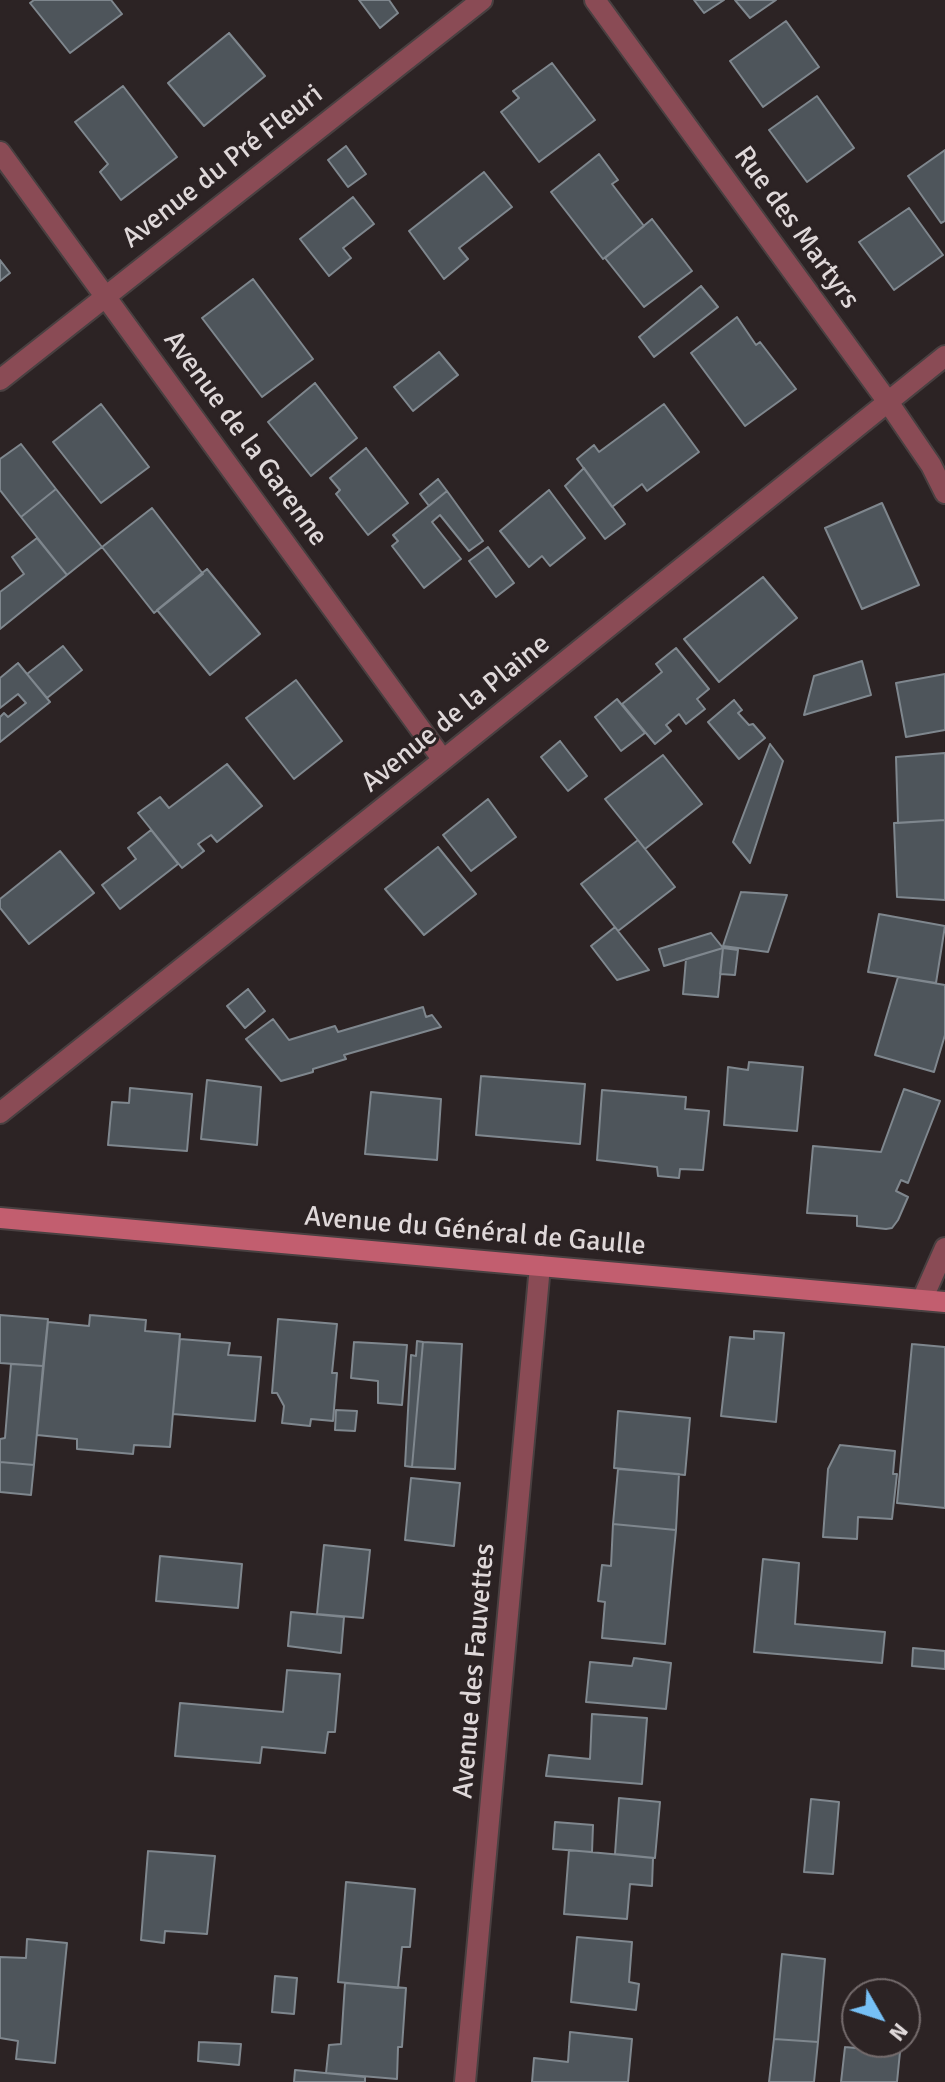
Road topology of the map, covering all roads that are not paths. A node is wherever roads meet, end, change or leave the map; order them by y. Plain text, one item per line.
1 (482, 0) edge
2 (595, 0) edge
3 (0, 152) edge
4 (106, 295) junction
5 (945, 356) edge
6 (0, 380) edge
7 (888, 402) junction
8 (945, 493) edge
9 (443, 760) junction
10 (0, 1113) edge
11 (0, 1218) edge
12 (945, 1248) edge
13 (540, 1266) junction
14 (922, 1300) junction
15 (945, 1302) edge
16 (465, 2082) edge

1 - 4 street, Avenue du Pré Fleuri
2 - 7 street, Rue des Martyrs
3 - 4 street, Avenue de la Garenne
4 - 6 street, Avenue du Pré Fleuri
4 - 9 street, Avenue de la Garenne
5 - 7 street, Avenue de la Plaine
7 - 8 street, Rue des Martyrs
7 - 9 street, Avenue de la Plaine
9 - 10 street, Avenue de la Plaine
11 - 13 street, Avenue du Général de Gaulle
12 - 14 street
13 - 14 street, Avenue du Général de Gaulle
13 - 16 street, Avenue des Fauvettes
14 - 15 street, Avenue du Général de Gaulle

